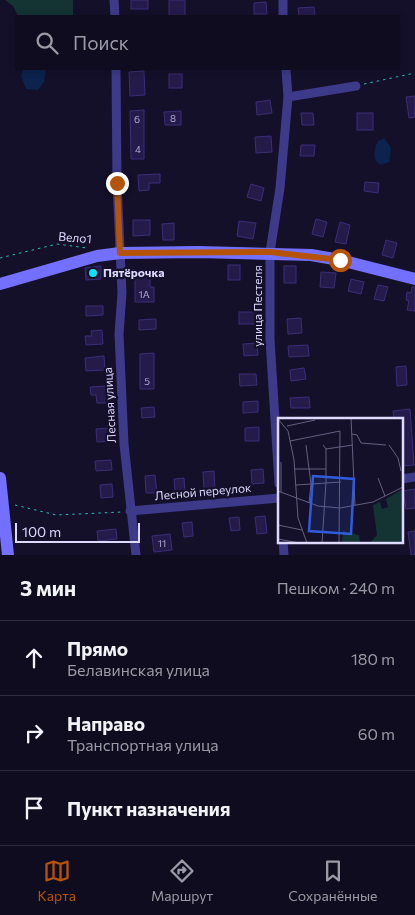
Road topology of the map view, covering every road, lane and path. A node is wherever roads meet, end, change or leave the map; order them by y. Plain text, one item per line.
1 (114, 0) edge
2 (283, 0) edge
3 (115, 15) edge
4 (284, 15) edge
5 (116, 70) edge
6 (286, 70) edge
7 (415, 74) edge
8 (356, 86) joint
9 (288, 97) junction
10 (90, 248) dead end
11 (270, 252) junction
12 (120, 253) junction
13 (0, 258) edge
14 (415, 279) edge
15 (0, 284) edge
16 (278, 468) edge
17 (415, 477) edge
18 (0, 478) edge
19 (402, 479) edge
20 (278, 498) edge
21 (2, 502) junction
22 (130, 511) junction
23 (283, 542) edge
24 (8, 555) edge
25 (136, 555) edge
26 (284, 555) edge

1 - 3 street
2 - 4 street
5 - 12 street, Лесная улица
6 - 9 street, улица Пестеля
7 - 8 path
8 - 9 street
9 - 11 street, улица Пестеля
10 - 13 path, Вело1
11 - 12 main road
11 - 14 main road
11 - 16 street, улица Пестеля
12 - 15 main road
12 - 22 street, Лесная улица
17 - 19 street
18 - 21 main road
20 - 22 street, Лесной переулок
21 - 22 path
21 - 24 main road
22 - 25 street, Лесная улица
23 - 26 street

